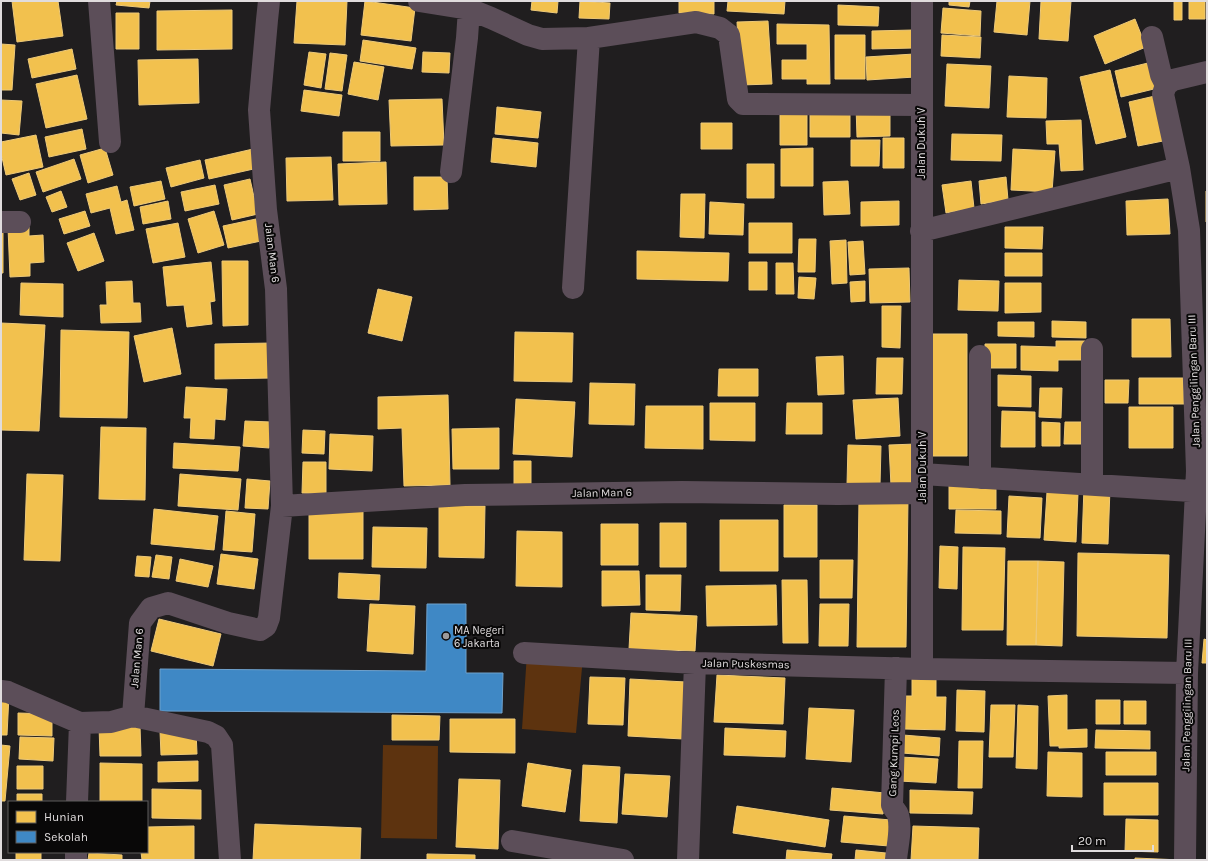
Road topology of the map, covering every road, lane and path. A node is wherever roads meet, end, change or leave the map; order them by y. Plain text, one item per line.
1 (99, 1) edge
2 (269, 1) edge
3 (419, 1) edge
4 (922, 1) edge
5 (469, 9) junction
6 (1152, 37) dead end
7 (589, 38) junction
8 (1207, 72) edge
9 (1166, 85) junction
10 (921, 105) junction
11 (110, 142) dead end
12 (1179, 168) junction
13 (451, 172) dead end
14 (1198, 230) edge
15 (921, 231) junction
16 (573, 288) dead end
17 (1092, 349) dead end
18 (980, 356) dead end
19 (980, 478) junction
20 (922, 483) junction
21 (1092, 484) junction
22 (1201, 491) edge
23 (282, 506) junction
24 (524, 653) dead end
25 (696, 663) junction
26 (896, 668) junction
27 (922, 668) junction
28 (1187, 673) junction
29 (1, 691) edge
30 (133, 716) junction
31 (80, 723) junction
32 (77, 801) edge
33 (512, 841) dead end
34 (230, 860) edge
35 (622, 860) edge
36 (688, 860) edge
37 (896, 860) edge
38 (1185, 860) edge

1 - 11 street
2 - 23 street, Jalan Man 6
3 - 5 street
4 - 10 street, Jalan Dukuh V
5 - 7 street
5 - 13 street
6 - 9 street
7 - 10 street
7 - 16 street
8 - 9 street
9 - 12 street, Jalan Penggilingan Baru III
10 - 15 street, Jalan Dukuh V
12 - 14 street, Jalan Penggilingan Baru III
12 - 15 street
14 - 22 street, Jalan Penggilingan Baru III
15 - 20 street, Jalan Dukuh V
17 - 21 street
18 - 19 street
19 - 20 street, Jalan Man 6
19 - 21 street, Jalan Man 6
20 - 23 street, Jalan Man 6
20 - 27 street, Jalan Dukuh V
21 - 22 street, Jalan Man 6
22 - 28 street, Jalan Penggilingan Baru III
23 - 30 street, Jalan Man 6
24 - 25 street
25 - 26 street, Jalan Puskesmas
25 - 36 street, Jalan Puskesmas
26 - 27 street, Jalan Puskesmas
26 - 37 street, Gang Kumpi Leos
27 - 28 street
28 - 38 street, Jalan Penggilingan Baru III
29 - 31 street
30 - 31 street
30 - 34 street
31 - 32 street
33 - 35 street

